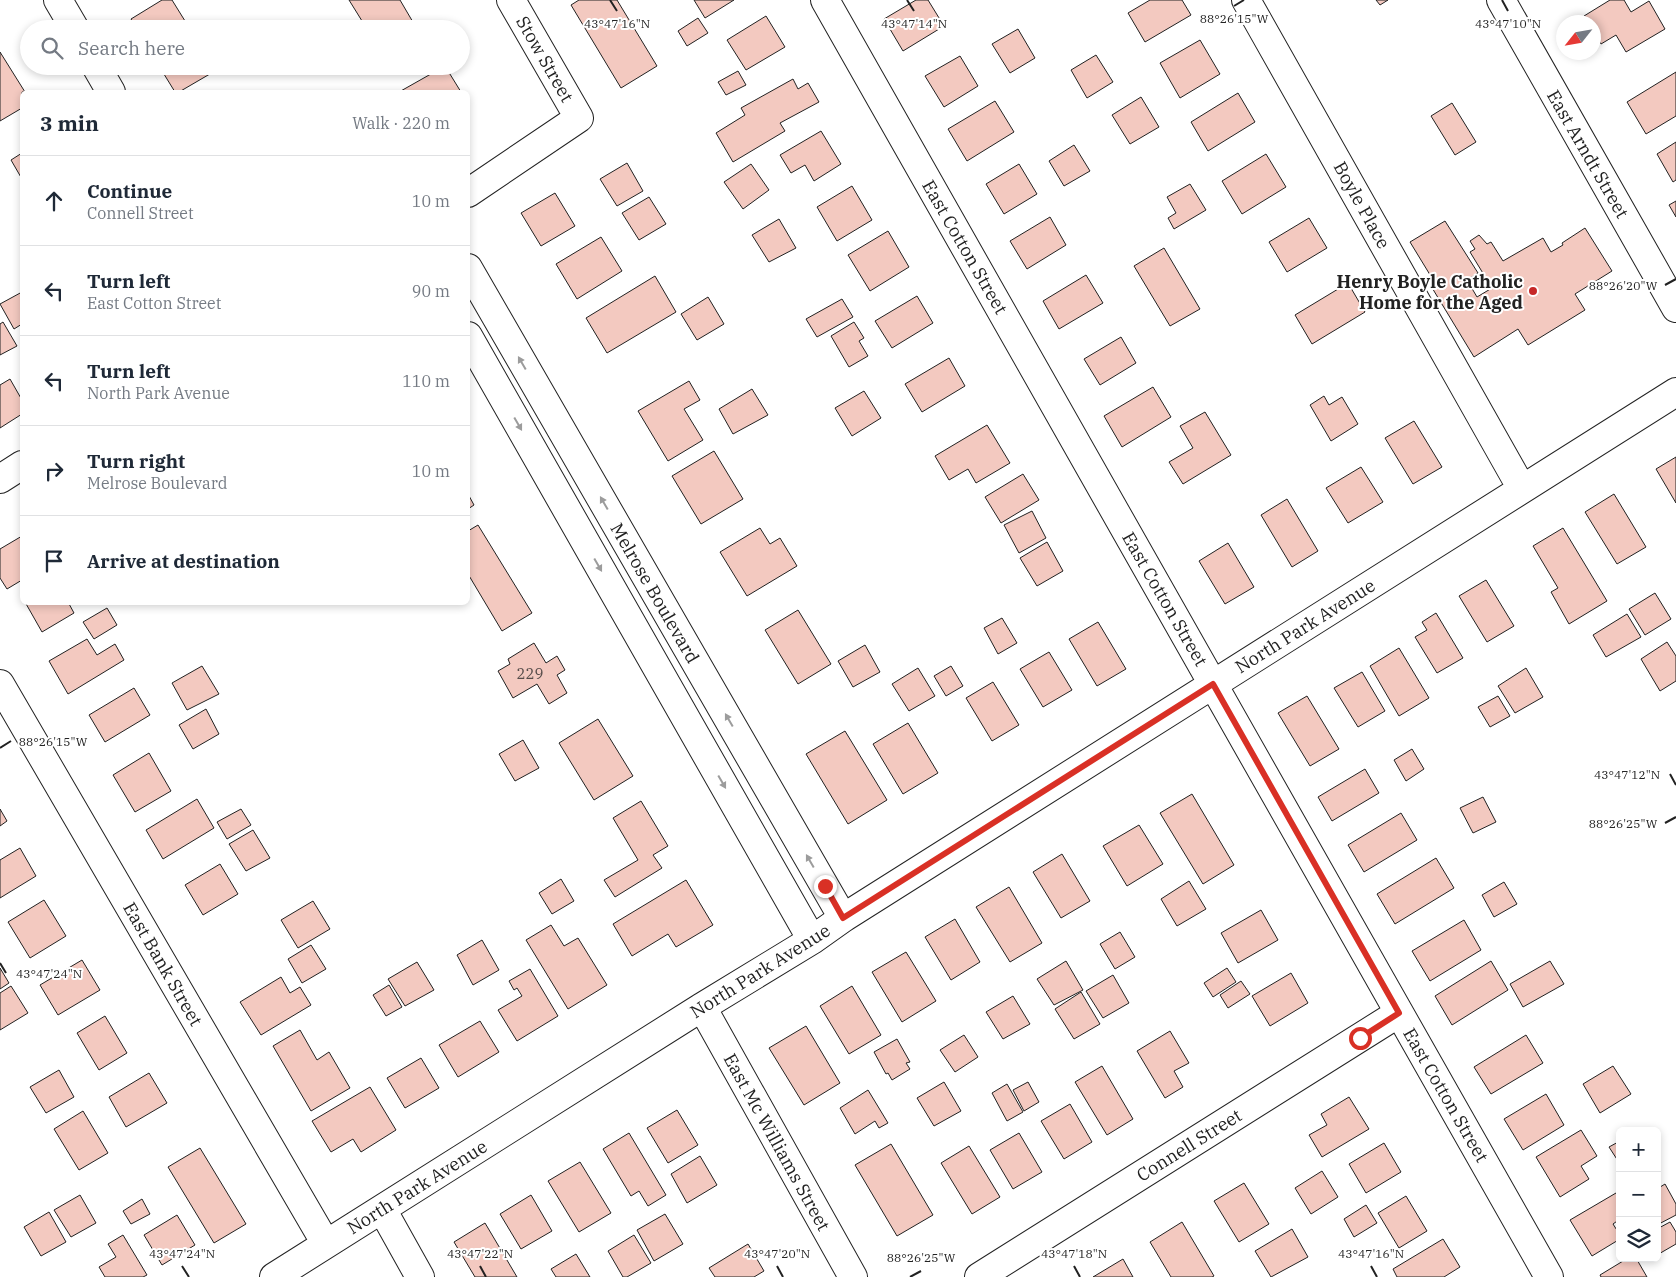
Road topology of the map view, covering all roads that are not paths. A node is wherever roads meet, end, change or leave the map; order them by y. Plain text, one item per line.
1 (58, 0) edge
2 (511, 0) edge
3 (825, 0) edge
4 (1246, 0) edge
5 (1501, 0) edge
6 (70, 20) edge
7 (101, 75) edge
8 (110, 90) edge
9 (470, 192) edge
10 (470, 271) edge
11 (1676, 308) edge
12 (470, 340) edge
13 (1676, 392) edge
14 (20, 465) edge
15 (0, 478) edge
16 (1522, 489) junction
17 (0, 684) edge
18 (1213, 684) junction
19 (843, 918) junction
20 (812, 940) junction
21 (702, 1007) junction
22 (1399, 1013) junction
23 (382, 1209) junction
24 (326, 1244) junction
25 (274, 1277) edge
26 (420, 1277) edge
27 (853, 1277) edge
28 (979, 1277) edge
29 (1549, 1277) edge

1 - 6 street
2 - 9 street, Stow Street
3 - 18 street, East Cotton Street
4 - 16 street, Boyle Place
5 - 11 street, East Arndt Street
7 - 8 street
19 -> 10 street, Melrose Boulevard
12 -> 20 street, Melrose Boulevard
13 - 16 street, North Park Avenue
14 - 15 street
16 - 18 street, North Park Avenue
17 - 24 street, East Bank Street
18 - 19 street, North Park Avenue
18 - 22 street, East Cotton Street
19 - 20 street, North Park Avenue
20 - 21 street, North Park Avenue
21 - 23 street, North Park Avenue
21 - 27 street, East Mc Williams Street
22 - 28 street, Connell Street
22 - 29 street, East Cotton Street
23 - 24 street, North Park Avenue
23 - 26 street
24 - 25 street, North Park Avenue

